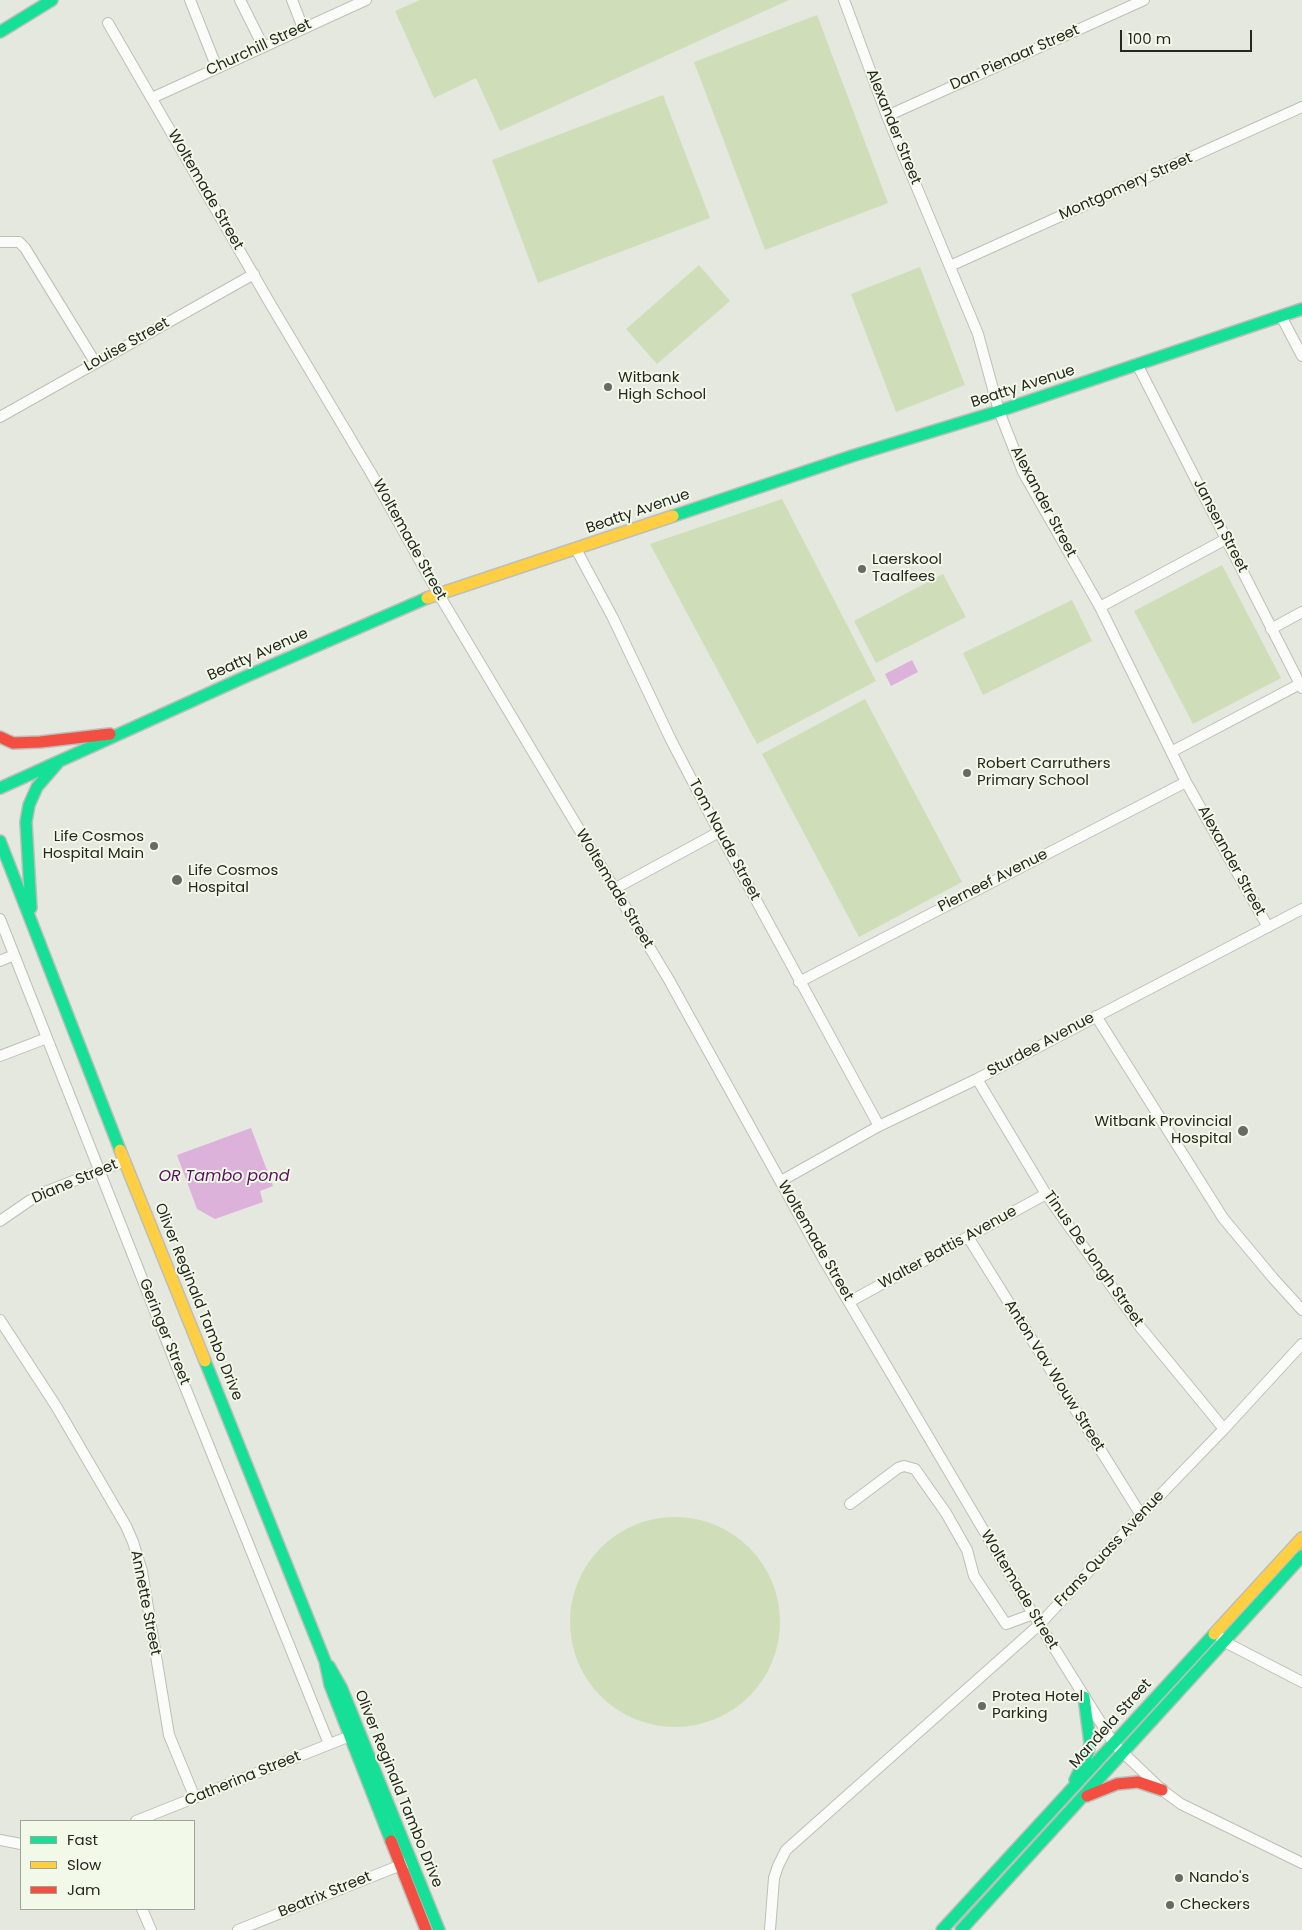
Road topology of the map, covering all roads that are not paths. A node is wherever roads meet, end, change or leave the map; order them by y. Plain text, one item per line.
1 (52, 0) edge
2 (190, 0) edge
3 (240, 0) edge
4 (292, 0) edge
5 (366, 0) edge
6 (844, 0) edge
7 (1144, 0) edge
8 (351, 3) edge
9 (108, 23) dead end
10 (303, 28) junction
11 (0, 32) edge
12 (263, 46) junction
13 (217, 68) junction
14 (152, 98) junction
15 (1302, 107) edge
16 (887, 116) junction
17 (0, 242) edge
18 (950, 266) junction
19 (254, 274) junction
20 (1302, 309) edge
21 (1281, 316) junction
22 (1302, 356) edge
23 (95, 362) junction
24 (1137, 364) junction
25 (999, 411) junction
26 (0, 417) edge
27 (1226, 538) junction
28 (576, 549) junction
29 (438, 593) junction
30 (1100, 607) junction
31 (1302, 612) edge
32 (1271, 629) junction
33 (1301, 686) edge
34 (129, 730) junction
35 (0, 737) edge
36 (1173, 751) junction
37 (59, 762) junction
38 (1186, 782) junction
39 (0, 788) edge
40 (718, 832) junction
41 (0, 841) edge
42 (614, 890) junction
43 (1302, 909) edge
44 (0, 919) edge
45 (31, 920) junction
46 (1268, 927) junction
47 (14, 955) junction
48 (0, 961) edge
49 (800, 982) junction
50 (1096, 1016) junction
51 (47, 1038) junction
52 (0, 1056) edge
53 (977, 1079) junction
54 (879, 1126) junction
55 (125, 1160) junction
56 (99, 1170) junction
57 (781, 1181) junction
58 (1046, 1194) junction
59 (0, 1221) edge
60 (968, 1237) junction
61 (849, 1302) junction
62 (1302, 1310) edge
63 (0, 1320) edge
64 (1302, 1344) edge
65 (1224, 1429) junction
66 (850, 1504) dead end
67 (1141, 1515) junction
68 (1302, 1538) edge
69 (1302, 1556) edge
70 (1033, 1614) junction
71 (1039, 1624) junction
72 (1215, 1632) junction
73 (1225, 1642) junction
74 (1302, 1682) edge
75 (1084, 1697) junction
76 (355, 1735) junction
77 (329, 1744) junction
78 (1114, 1744) junction
79 (1122, 1753) junction
80 (1162, 1790) junction
81 (1070, 1792) junction
82 (194, 1798) junction
83 (1080, 1800) junction
84 (139, 1820) edge
85 (0, 1840) edge
86 (20, 1844) edge
87 (406, 1863) junction
88 (1302, 1863) edge
89 (142, 1910) edge
90 (151, 1930) edge
91 (238, 1930) edge
92 (426, 1930) edge
93 (439, 1930) edge
94 (770, 1930) edge
95 (942, 1930) edge
96 (961, 1930) edge

1 - 11 main road
2 - 13 street
3 - 12 street
4 - 10 street
5 - 8 street, Churchill Street
6 - 16 street, Alexander Street
7 - 16 street, Dan Pienaar Street
8 - 10 street, Churchill Street
9 - 14 street, Woltemade Street
10 - 12 street, Churchill Street
12 - 13 street, Churchill Street
13 - 14 street, Churchill Street
14 - 19 street, Woltemade Street
15 - 18 street, Montgomery Street
16 - 18 street, Alexander Street
17 - 23 street
18 - 25 street, Alexander Street
19 - 23 street, Louise Street
19 - 29 street, Woltemade Street
20 - 21 main road, Beatty Avenue
21 - 22 street
21 - 24 main road, Beatty Avenue
23 - 26 street, Louise Street
24 - 25 main road, Beatty Avenue
24 - 27 street, Jansen Street
25 - 28 main road, Beatty Avenue
25 - 30 street, Alexander Street
27 - 30 street
27 - 32 street, Jansen Street
28 - 29 main road, Beatty Avenue
28 - 40 street, Tom Naude Street
29 - 34 main road, Beatty Avenue
29 - 42 street, Woltemade Street
30 - 36 street, Alexander Street
31 - 32 street
32 - 33 street, Jansen Street
33 - 36 street
34 - 35 main road
34 - 37 main road, Beatty Avenue
36 - 38 street, Alexander Street
37 - 39 main road, Beatty Avenue
37 - 45 main road
38 - 46 street, Alexander Street
38 - 49 street, Pierneef Avenue
40 - 42 street
40 - 49 street, Tom Naude Street
41 - 45 main road, Oliver Reginald Tambo Drive
42 - 57 street, Woltemade Street
43 - 46 street, Sturdee Avenue
44 - 47 street, Geringer Street
45 - 55 main road, Oliver Reginald Tambo Drive
46 - 50 street, Sturdee Avenue
47 - 48 street
47 - 51 street, Geringer Street
49 - 54 street, Tom Naude Street
50 - 53 street, Sturdee Avenue
50 - 62 street
51 - 52 street
51 - 56 street, Geringer Street
53 - 54 street, Sturdee Avenue
53 - 58 street, Tinus De Jongh Street
54 - 57 street, Sturdee Avenue
55 - 56 street, Diane Street
55 - 76 main road, Oliver Reginald Tambo Drive
56 - 59 street, Diane Street
56 - 77 street, Geringer Street
57 - 61 street, Woltemade Street
58 - 60 street, Walter Battis Avenue
58 - 65 street, Tinus De Jongh Street
60 - 61 street, Walter Battis Avenue
60 - 67 street, Anton Vav Wouw Street
61 - 70 street, Woltemade Street
63 - 82 street, Annette Street
64 - 65 street, Frans Quass Avenue
65 - 67 street, Frans Quass Avenue
66 - 70 street
67 - 71 street, Frans Quass Avenue
68 - 72 main road, Mandela Street
69 - 73 main road, Mandela Street
70 - 71 street, Woltemade Street
71 - 75 street, Woltemade Street
71 - 94 street, Frans Quass Avenue
72 - 73 street
72 - 78 main road, Mandela Street
73 - 74 street
73 - 79 main road, Mandela Street
75 - 78 street, Woltemade Street
75 - 81 main road
76 - 77 street, Catherina Street
76 - 87 main road, Oliver Reginald Tambo Drive
77 - 82 street, Catherina Street
78 - 79 street, Woltemade Street
78 - 81 main road, Mandela Street
79 - 80 street, Woltemade Street
79 - 83 main road, Mandela Street
80 - 83 main road
80 - 88 street, Woltemade Street
81 - 95 main road, Mandela Street
82 - 84 street, Catherina Street
83 - 96 main road, Mandela Street
85 - 86 street
87 - 91 street, Beatrix Street
87 - 92 main road, Oliver Reginald Tambo Drive
87 - 93 main road, Oliver Reginald Tambo Drive
89 - 90 street

